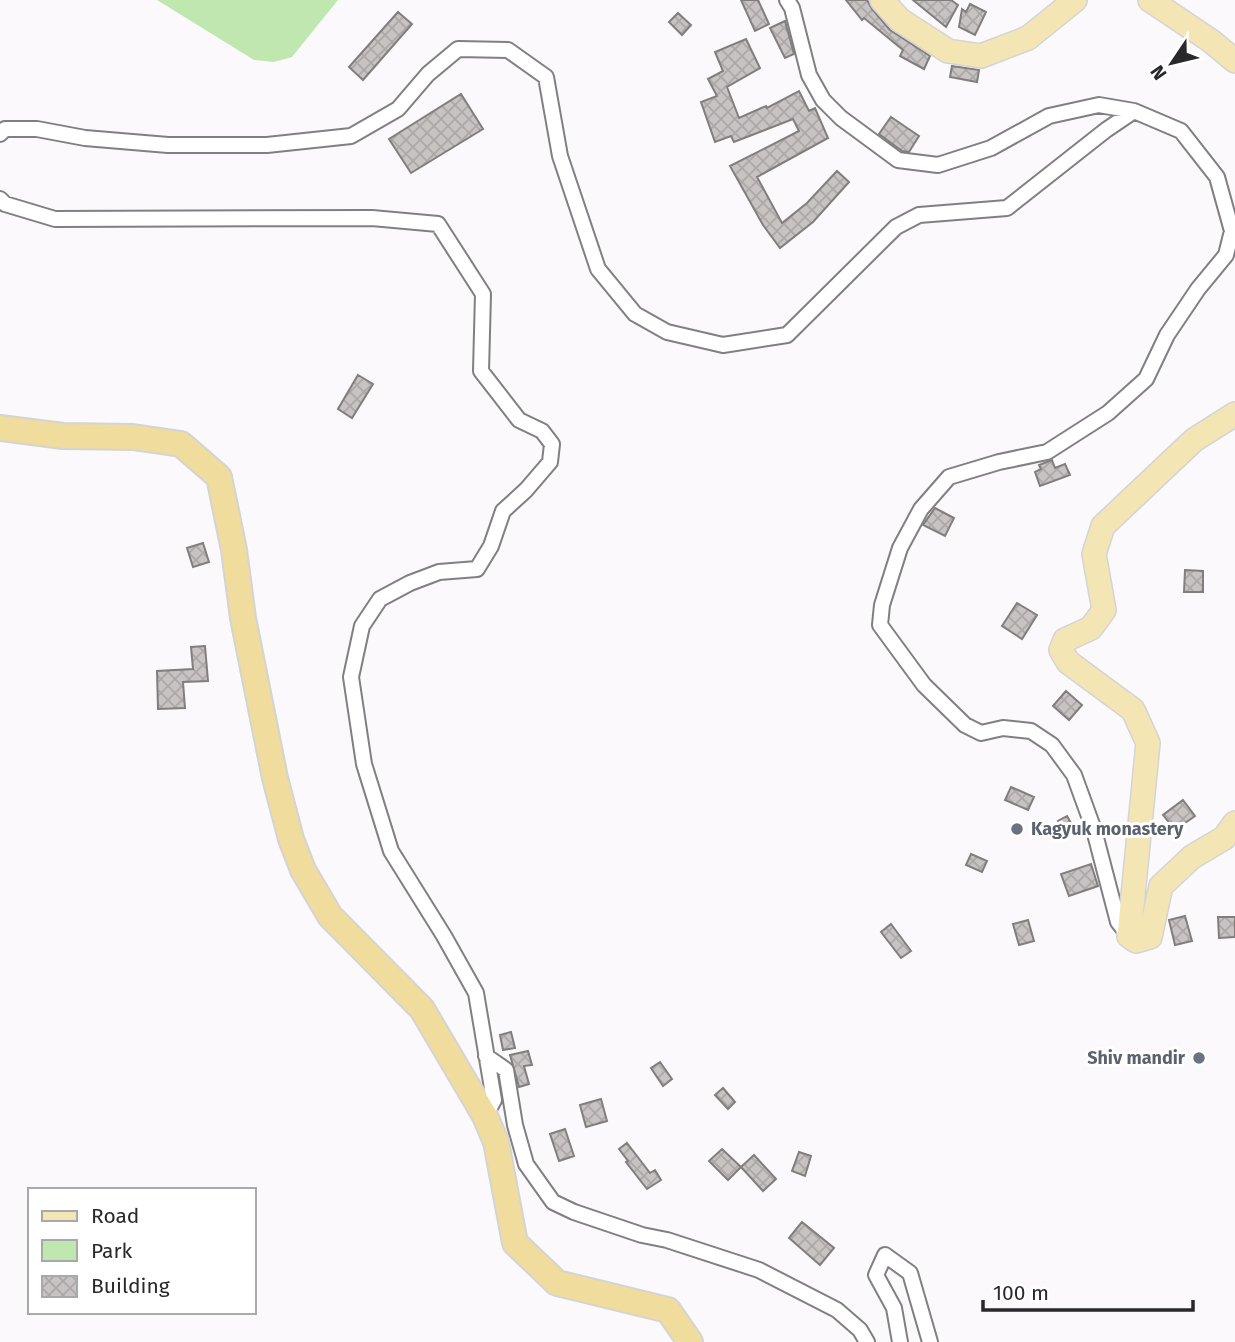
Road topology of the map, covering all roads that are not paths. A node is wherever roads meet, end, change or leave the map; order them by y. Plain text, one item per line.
1 (787, 0) edge
2 (882, 0) edge
3 (1076, 0) edge
4 (1150, 0) edge
5 (1235, 61) edge
6 (1134, 111) junction
7 (0, 134) edge
8 (0, 200) edge
9 (1235, 414) edge
10 (0, 428) edge
11 (1235, 822) edge
12 (1129, 936) junction
13 (486, 1056) junction
14 (485, 1116) junction
15 (690, 1342) edge
16 (867, 1342) edge
17 (900, 1342) edge
18 (930, 1342) edge

1 - 6 street
2 - 3 main road
4 - 5 main road
6 - 7 street
6 - 12 street
8 - 13 street
9 - 12 main road
10 - 14 highway
11 - 12 main road
13 - 14 street
13 - 16 street
14 - 15 highway
17 - 18 street

